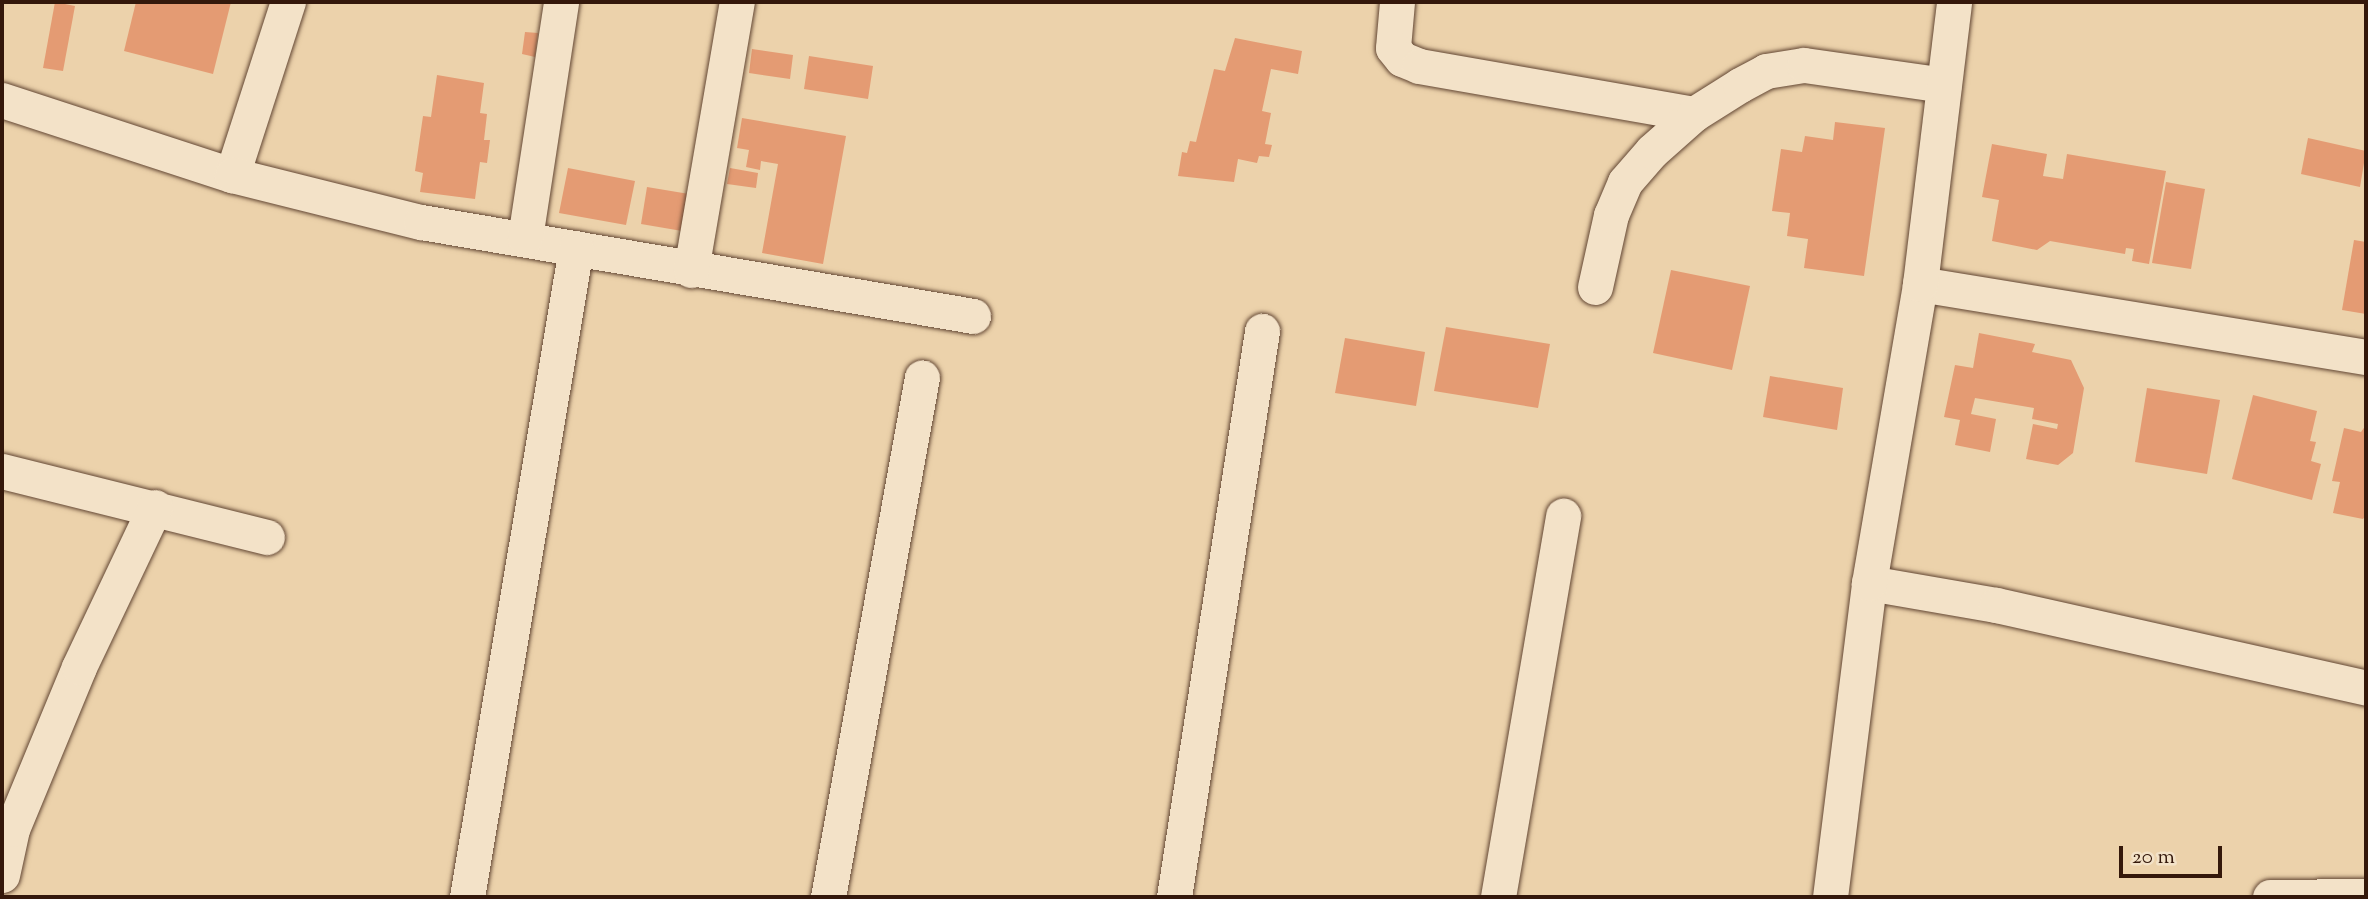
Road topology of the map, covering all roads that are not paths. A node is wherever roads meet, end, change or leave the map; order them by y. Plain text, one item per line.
1 (288, 2) edge
2 (561, 2) edge
3 (737, 2) edge
4 (1397, 2) edge
5 (1954, 2) edge
6 (1944, 85) junction
7 (2, 100) edge
8 (1694, 114) junction
9 (232, 175) junction
10 (525, 238) junction
11 (576, 248) junction
12 (691, 270) junction
13 (1920, 285) junction
14 (1595, 287) dead end
15 (973, 316) dead end
16 (1262, 331) dead end
17 (2366, 357) edge
18 (922, 377) dead end
19 (2, 471) edge
20 (155, 507) junction
21 (1563, 514) dead end
22 (267, 537) dead end
23 (1870, 583) junction
24 (2366, 688) edge
25 (2, 875) edge
26 (467, 897) edge
27 (828, 897) edge
28 (1174, 897) edge
29 (1498, 897) edge
30 (1830, 897) edge
31 (2270, 897) edge
32 (2366, 897) edge

1 - 9 street
2 - 10 street
3 - 12 street
4 - 8 street
5 - 6 street
6 - 8 street
6 - 13 street
7 - 9 street
8 - 14 street
9 - 10 street
10 - 11 street
11 - 12 street
11 - 26 street
12 - 15 street
13 - 17 street
13 - 23 street
16 - 28 street
18 - 27 street
19 - 20 street
20 - 22 street
20 - 25 street
21 - 29 street
23 - 24 street
23 - 30 street
31 - 32 street

